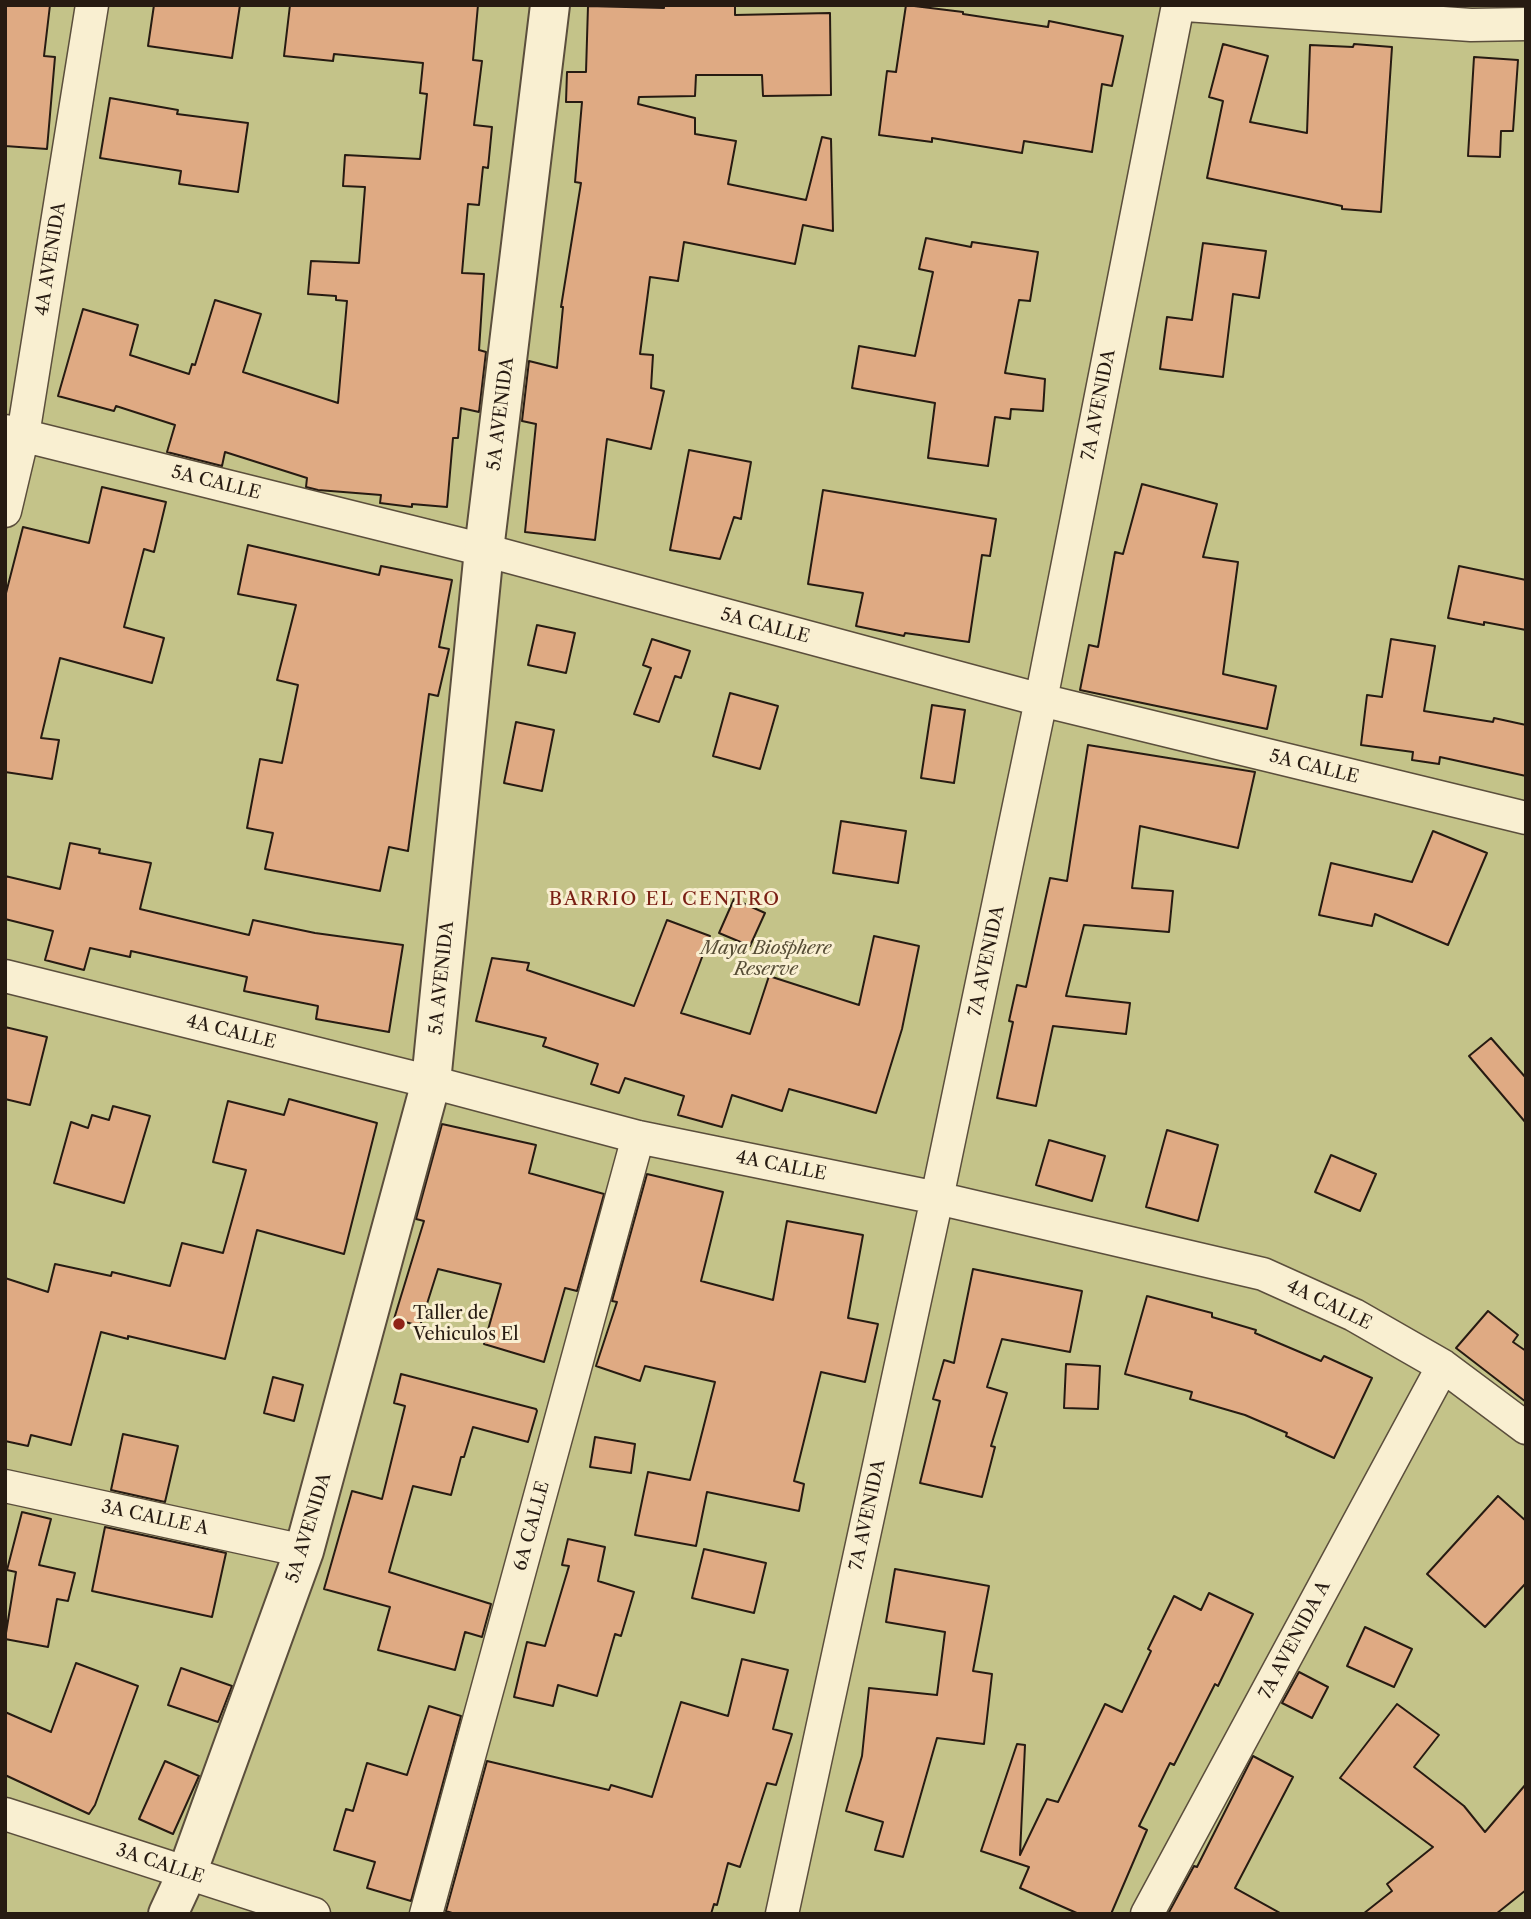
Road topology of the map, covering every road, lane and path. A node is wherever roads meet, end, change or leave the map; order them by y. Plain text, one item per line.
1 (92, 5) edge
2 (550, 5) edge
3 (1178, 5) edge
4 (1186, 5) edge
5 (1526, 24) edge
6 (14, 433) edge
7 (5, 511) edge
8 (484, 550) junction
9 (1041, 700) junction
10 (1526, 818) edge
11 (5, 976) edge
12 (431, 1082) junction
13 (638, 1137) junction
14 (937, 1198) junction
15 (1443, 1366) junction
16 (1526, 1428) edge
17 (5, 1486) edge
18 (304, 1551) junction
19 (5, 1814) edge
20 (187, 1873) junction
21 (168, 1914) edge
22 (314, 1914) edge
23 (426, 1914) edge
24 (782, 1914) edge
25 (1147, 1914) edge

1 - 6 street, 4A AVENIDA
2 - 8 street, 5A AVENIDA
3 - 9 street, 7A AVENIDA
4 - 5 street
6 - 7 street, 4A AVENIDA
6 - 8 street, 5A CALLE
8 - 9 street, 5A CALLE
8 - 12 street, 5A AVENIDA
9 - 10 street, 5A CALLE
9 - 14 street, 7A AVENIDA
11 - 12 street, 4A CALLE
12 - 13 street, 4A CALLE
12 - 18 street, 5A AVENIDA
13 - 14 street, 4A CALLE
13 - 23 street, 6A CALLE
14 - 15 street, 4A CALLE
14 - 24 street, 7A AVENIDA
15 - 16 street, 4A CALLE
15 - 25 street, 7A AVENIDA A
17 - 18 street, 3A CALLE A
18 - 20 street, 5A AVENIDA
19 - 20 street, 3A CALLE
20 - 21 street, 5A AVENIDA
20 - 22 street, 3A CALLE

